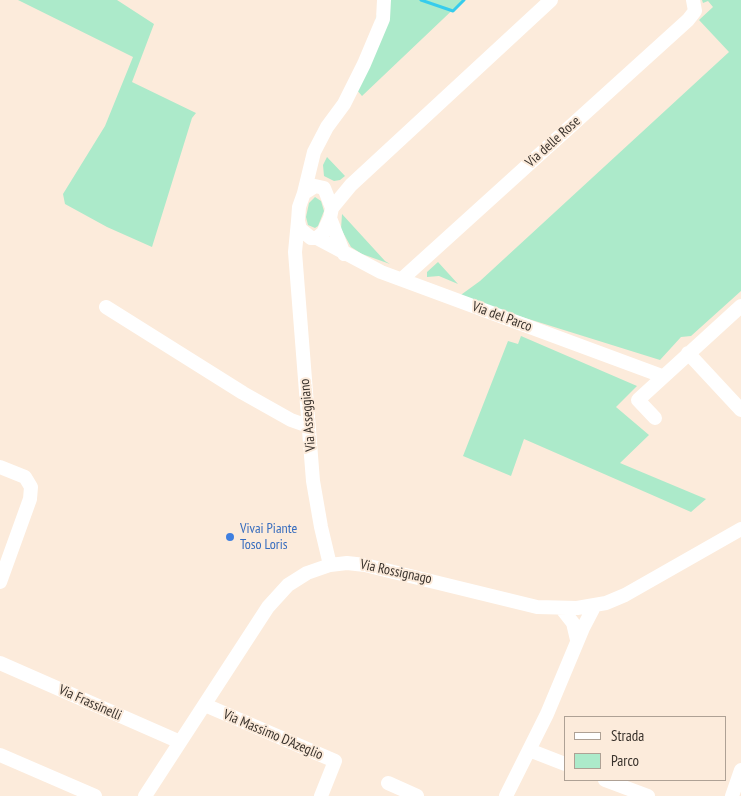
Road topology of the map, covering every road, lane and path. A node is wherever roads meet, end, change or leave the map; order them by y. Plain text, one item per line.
1 (384, 0) edge
2 (552, 0) edge
3 (693, 0) edge
4 (335, 117) junction
5 (351, 185) junction
6 (322, 187) junction
7 (304, 193) junction
8 (331, 213) junction
9 (298, 221) junction
10 (314, 238) junction
11 (344, 254) junction
12 (297, 263) junction
13 (402, 280) junction
14 (741, 306) edge
15 (106, 307) dead end
16 (688, 354) junction
17 (662, 376) junction
18 (741, 410) edge
19 (655, 418) dead end
20 (308, 426) junction
21 (0, 467) edge
22 (741, 529) edge
23 (330, 565) junction
24 (0, 582) edge
25 (595, 606) junction
26 (562, 609) junction
27 (578, 640) junction
28 (0, 663) edge
29 (205, 705) junction
30 (180, 742) junction
31 (529, 750) junction
32 (0, 755) edge
33 (564, 764) edge
34 (741, 770) edge
35 (609, 781) edge
36 (388, 783) dead end
37 (94, 796) edge
38 (145, 796) edge
39 (321, 796) edge
40 (417, 796) edge
41 (506, 796) edge
42 (648, 796) edge
43 (732, 796) edge

1 - 4 street, Via Asseggiano
2 - 5 street
3 - 13 street, Via delle Rose
4 - 6 street, Via Asseggiano
4 - 7 street, Via Asseggiano
5 - 6 street
5 - 8 street
6 - 7 street
6 - 8 street, Via Asseggiano
7 - 9 street, Via Asseggiano
8 - 10 street
8 - 11 street
9 - 10 street
9 - 12 street, Via Asseggiano
10 - 11 street, Via del Parco
10 - 12 street
11 - 13 street, Via del Parco
12 - 20 street, Via Asseggiano
13 - 17 street, Via del Parco
14 - 16 street
15 - 20 street
16 - 17 street
16 - 18 street
17 - 19 street
20 - 23 street, Via Asseggiano
21 - 24 street
22 - 25 street, Via Rossignago
23 - 26 street, Via Rossignago
23 - 29 street, Via Rossignago
25 - 26 street, Via Rossignago
25 - 27 street
26 - 27 street
27 - 31 street
28 - 30 street, Via Frassinelli
29 - 30 street, Via Rossignago
29 - 39 street, Via Massimo D'Azeglio
30 - 38 street, Via Rossignago
31 - 33 street
31 - 41 street
32 - 37 street
34 - 43 street
35 - 42 street
36 - 40 street

